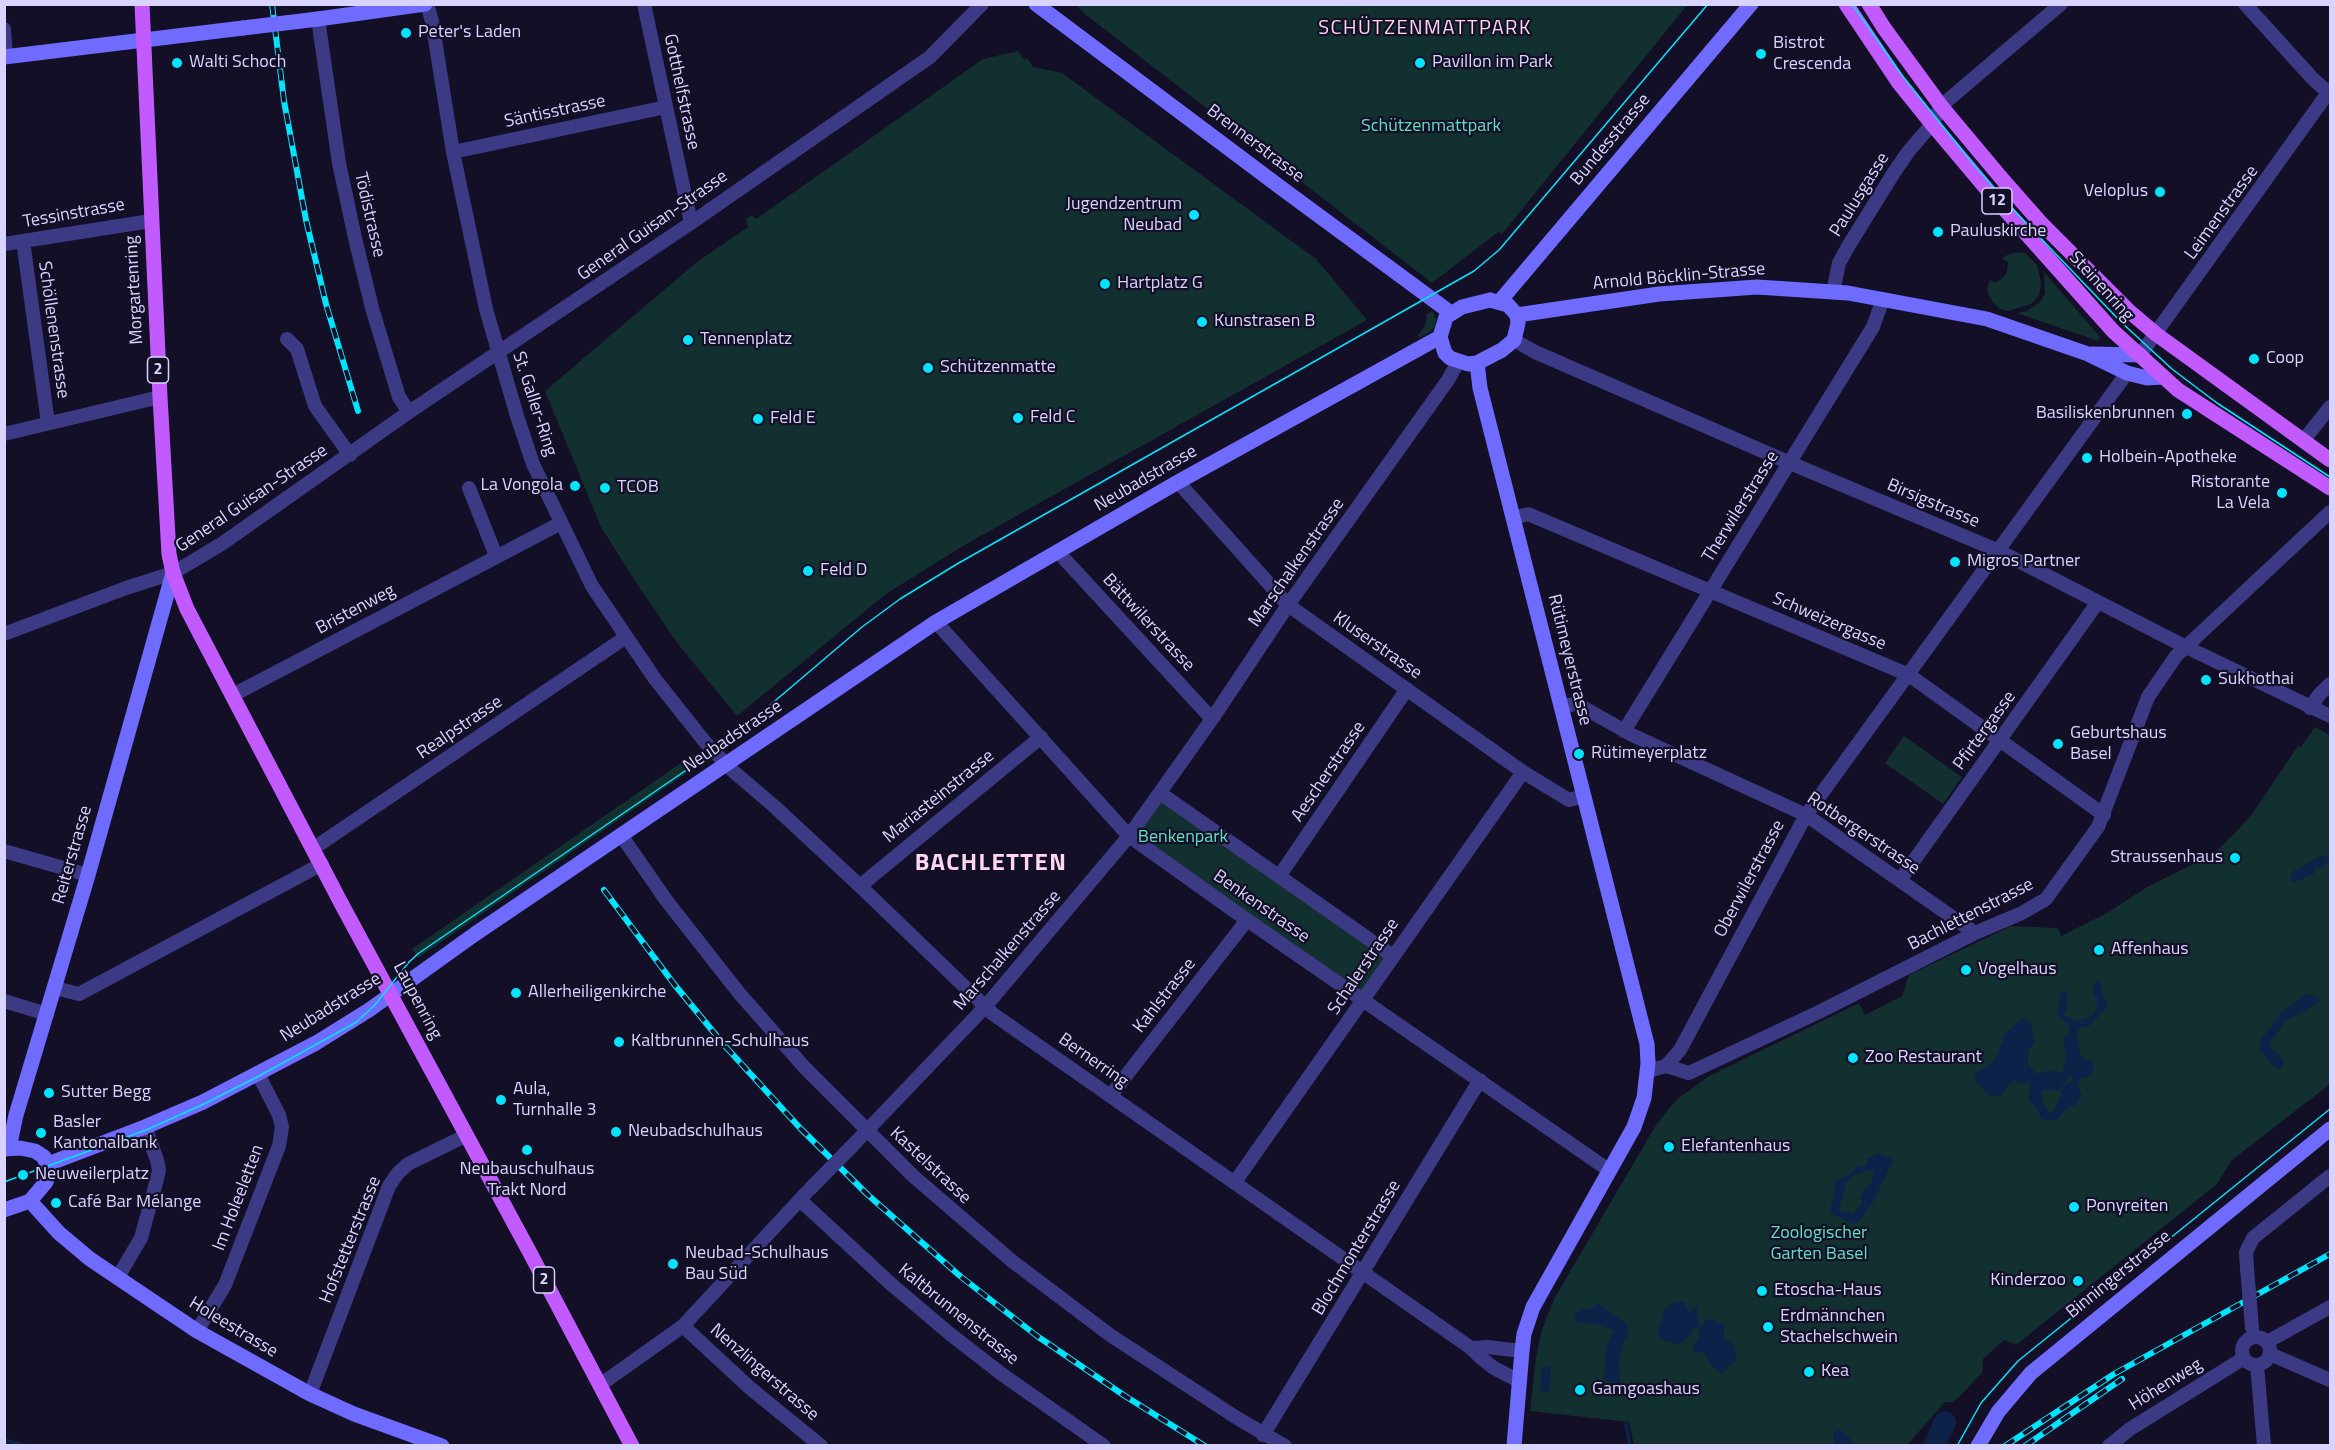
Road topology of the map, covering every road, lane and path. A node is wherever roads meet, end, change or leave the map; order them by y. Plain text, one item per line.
1 (142, 4) edge
2 (426, 4) edge
3 (644, 4) edge
4 (982, 4) edge
5 (1751, 4) edge
6 (1846, 4) edge
7 (1869, 4) edge
8 (2061, 4) edge
9 (2245, 4) edge
10 (1036, 5) edge
11 (318, 19) junction
12 (4, 29) edge
13 (144, 41) junction
14 (5, 57) edge
15 (2330, 92) edge
16 (666, 106) junction
17 (1941, 106) junction
18 (1932, 124) junction
19 (453, 152) junction
20 (151, 221) junction
21 (691, 223) junction
22 (23, 241) junction
23 (4, 244) edge
24 (1833, 292) junction
25 (1883, 299) junction
26 (1500, 301) junction
27 (1451, 313) junction
28 (1517, 315) junction
29 (2156, 334) junction
30 (1440, 337) junction
31 (287, 339) dead end
32 (1514, 340) junction
33 (498, 352) junction
34 (2088, 354) junction
35 (2140, 355) junction
36 (1458, 362) junction
37 (1477, 363) junction
38 (2127, 373) junction
39 (2163, 376) junction
40 (160, 397) junction
41 (2331, 407) edge
42 (408, 412) junction
43 (48, 423) junction
44 (4, 434) edge
45 (2303, 441) junction
46 (350, 455) junction
47 (2331, 460) edge
48 (1790, 463) junction
49 (1178, 482) junction
50 (469, 488) dead end
51 (2331, 488) edge
52 (2331, 512) edge
53 (1513, 518) junction
54 (561, 523) junction
55 (1999, 551) junction
56 (1058, 552) junction
57 (496, 556) junction
58 (173, 573) junction
59 (1710, 592) junction
60 (2098, 602) junction
61 (1288, 605) junction
62 (936, 622) junction
63 (4, 634) edge
64 (626, 637) junction
65 (2184, 645) junction
66 (1909, 675) junction
67 (2331, 684) edge
68 (1407, 689) junction
69 (233, 695) junction
70 (1561, 706) junction
71 (2310, 708) junction
72 (2331, 716) edge
73 (1212, 719) junction
74 (1624, 731) junction
75 (1041, 737) junction
76 (2000, 741) junction
77 (726, 765) junction
78 (1523, 772) junction
79 (1160, 793) junction
80 (1584, 796) junction
81 (1806, 815) junction
82 (2104, 815) junction
83 (621, 835) junction
84 (1129, 836) junction
85 (314, 848) junction
86 (4, 851) edge
87 (322, 864) junction
88 (88, 875) junction
89 (1280, 875) junction
90 (1900, 880) junction
91 (860, 885) junction
92 (1247, 920) junction
93 (1976, 933) junction
94 (1393, 956) junction
95 (55, 988) junction
96 (391, 995) junction
97 (1364, 1000) junction
98 (4, 1001) edge
99 (985, 1007) junction
100 (47, 1014) junction
101 (1666, 1066) junction
102 (1648, 1071) junction
103 (258, 1074) junction
104 (1480, 1080) junction
105 (1111, 1095) junction
106 (145, 1128) junction
107 (2331, 1129) edge
108 (866, 1131) junction
109 (467, 1135) junction
110 (7, 1149) edge
111 (48, 1164) junction
112 (1610, 1171) junction
113 (2331, 1176) edge
114 (1235, 1182) junction
115 (800, 1200) junction
116 (30, 1201) junction
117 (4, 1210) edge
118 (1364, 1274) junction
119 (118, 1277) junction
120 (2331, 1307) edge
121 (683, 1326) junction
122 (197, 1332) junction
123 (2261, 1340) junction
124 (1471, 1348) junction
125 (1522, 1352) junction
126 (2244, 1358) junction
127 (2257, 1365) junction
128 (2331, 1380) edge
129 (1519, 1381) junction
130 (600, 1385) junction
131 (310, 1395) junction
132 (2130, 1430) junction
133 (1263, 1434) junction
134 (442, 1446) edge
135 (632, 1446) edge
136 (821, 1446) edge
137 (1104, 1446) edge
138 (1285, 1446) edge
139 (1514, 1446) edge
140 (1978, 1446) edge
141 (2109, 1446) edge
142 (2132, 1446) edge
143 (2264, 1446) edge

1 - 13 main road, Morgartenring / 2
2 - 11 street
2 - 19 street, St. Galler-Ring
3 - 16 street, Gotthelfstrasse
4 - 21 street, General Guisan-Strasse
5 - 26 street, Bundesstrasse
6 - 18 main road, Steinenring / 12
7 - 17 main road, Steinenring / 12
8 - 17 street
9 - 15 street
10 - 27 street, Brennerstrasse
11 - 13 street, bridge
11 - 42 street, Tödistrasse
12 - 14 street
13 - 14 street
13 - 20 main road, Morgartenring / 2
15 - 29 street, Leimenstrasse
16 - 19 street, Säntisstrasse
16 - 21 street, Gotthelfstrasse
17 - 18 street, Paulusgasse
17 - 29 main road, Steinenring / 12
18 - 24 street, Paulusgasse
18 - 35 main road, Steinenring / 12
19 - 33 street, St. Galler-Ring
20 - 22 street, Tessinstrasse
20 - 40 main road, Morgartenring / 2
21 - 33 street, General Guisan-Strasse
22 - 23 street, Tessinstrasse
22 - 43 street, Schöllenenstrasse
24 - 25 street, Arnold Böcklin-Strasse
24 - 28 street, Arnold Böcklin-Strasse
25 - 34 street, Arnold Böcklin-Strasse
25 - 48 street, Therwilerstrasse
26 - 27 street
26 - 28 street
27 - 30 street
28 - 32 street
29 - 35 street, Leimenstrasse
29 - 45 main road, Steinenring / 12
30 - 36 street
30 - 49 street, Neubadstrasse
31 - 46 street, General Guisan-Strasse
32 - 37 street
32 - 48 street, Birsigstrasse
33 - 42 street, General Guisan-Strasse
33 - 54 street, St. Galler-Ring
34 - 35 street, Arnold Böcklin-Strasse
34 - 38 street, Arnold Böcklin-Strasse
35 - 39 main road, Steinenring / 12
36 - 37 street
36 - 61 street, Marschalkenstrasse
37 - 53 street, Rütimeyerstrasse
38 - 39 street, Arnold Böcklin-Strasse
38 - 55 street, Oberwilerstrasse
39 - 51 main road, Steinenring / 12
40 - 43 street
40 - 58 main road, Morgartenring / 2
41 - 45 street
42 - 46 street, General Guisan-Strasse
43 - 44 street
45 - 47 main road, Steinenring / 12
46 - 58 street, General Guisan-Strasse
48 - 55 street, Birsigstrasse
48 - 59 street, Therwilerstrasse
49 - 56 street, Neubadstrasse
49 - 61 street, Kluserstrasse
50 - 57 street
52 - 65 street, Bachlettenstrasse
53 - 59 street, Schweizergasse
53 - 70 street, Rütimeyerstrasse
54 - 57 street, Bristenweg
54 - 64 street, St. Galler-Ring
55 - 60 street, Birsigstrasse
55 - 66 street, Oberwilerstrasse
56 - 62 street, Neubadstrasse
56 - 73 street, Bättwilerstrasse
57 - 69 street, Bristenweg
58 - 63 street, General Guisan-Strasse
58 - 69 main road, Laupenring / 2
58 - 88 street, Reiterstrasse
59 - 66 street, Schweizergasse
59 - 74 street, Therwilerstrasse
60 - 65 street, Birsigstrasse
60 - 76 street, Pfirtergasse
61 - 68 street, Kluserstrasse
61 - 73 street, Marschalkenstrasse
62 - 75 street, Benkenstrasse
62 - 77 street, Neubadstrasse
64 - 77 street, St. Galler-Ring
64 - 85 street, Realpstrasse
65 - 71 street, Birsigstrasse
65 - 82 street, Bachlettenstrasse
66 - 76 street, Schweizergasse
66 - 81 street, Oberwilerstrasse
67 - 71 street
68 - 78 street, Kluserstrasse
68 - 89 street, Aescherstrasse
69 - 85 main road, Laupenring / 2
70 - 74 street, Rotbergerstrasse
70 - 80 street, Rütimeyerstrasse
71 - 72 street, Birsigstrasse
73 - 79 street, Marschalkenstrasse
74 - 81 street, Rotbergerstrasse
75 - 84 street, Benkenstrasse
75 - 91 street, Mariasteinstrasse
76 - 82 street, Schweizergasse
76 - 90 street, Pfirtergasse
77 - 83 street, Neubadstrasse
77 - 91 street, Bernerring
78 - 80 street, Kluserstrasse
78 - 94 street, Schalerstrasse
79 - 84 street, Marschalkenstrasse
79 - 89 street, Benkenstrasse
80 - 102 street, Rütimeyerstrasse
81 - 90 street, Rotbergerstrasse
81 - 101 street, Oberwilerstrasse
82 - 93 street, Bachlettenstrasse
83 - 96 street, Neubadstrasse
83 - 108 street, Kastelstrasse
84 - 92 street, Benkenstrasse
84 - 99 street, Marschalkenstrasse
85 - 87 main road, Laupenring / 2
86 - 88 street
87 - 95 street
87 - 96 main road, Laupenring / 2
88 - 95 street, Reiterstrasse
89 - 94 street, Benkenstrasse
90 - 93 street, Rotbergerstrasse
91 - 99 street, Bernerring
92 - 97 street, Benkenstrasse
92 - 105 street, Kahlstrasse
93 - 101 street, Bachlettenstrasse
94 - 97 street, Schalerstrasse
95 - 100 street, Reiterstrasse
96 - 103 street, Neubadstrasse
96 - 109 main road, Laupenring / 2
97 - 104 street, Benkenstrasse
97 - 114 street, Schalerstrasse
98 - 100 street
99 - 105 street, Bernerring
99 - 108 street, Marschalkenstrasse
100 - 110 street, Reiterstrasse
101 - 102 street
102 - 112 street
103 - 106 street, Neubadstrasse
103 - 122 street, Im Holeeletten
104 - 112 street, Benkenstrasse
104 - 118 street, Blochmonterstrasse
105 - 114 street, Bernerring
106 - 111 street, Neubadstrasse
106 - 119 street
107 - 140 street, Binningerstrasse
108 - 115 street, Marschalkenstrasse, bridge
108 - 133 street, Kastelstrasse
109 - 130 main road, Laupenring / 2
109 - 131 street, Hofstetterstrasse
110 - 111 street
111 - 116 street
112 - 125 street
113 - 123 street, bridge
114 - 118 street, Bernerring
115 - 121 street, Marschalkenstrasse
115 - 137 street, Kaltbrunnenstrasse
116 - 117 street
116 - 119 street, Holeestrasse
118 - 124 street, Bernerring
118 - 133 street, Blochmonterstrasse
119 - 122 street, Holeestrasse
120 - 123 street
121 - 130 street, Marschalkenstrasse
121 - 136 street, Nenzlingerstrasse
122 - 131 street, Holeestrasse
123 - 126 street
123 - 127 street
123 - 128 street
124 - 125 street
124 - 129 street, Bernerring
125 - 129 street
126 - 127 street
126 - 132 street, Höhenweg
127 - 143 street
129 - 139 street
130 - 135 main road, Laupenring / 2
131 - 134 street, Holeestrasse
132 - 141 street, Höhenweg
132 - 142 street
133 - 138 street, Kastelstrasse

